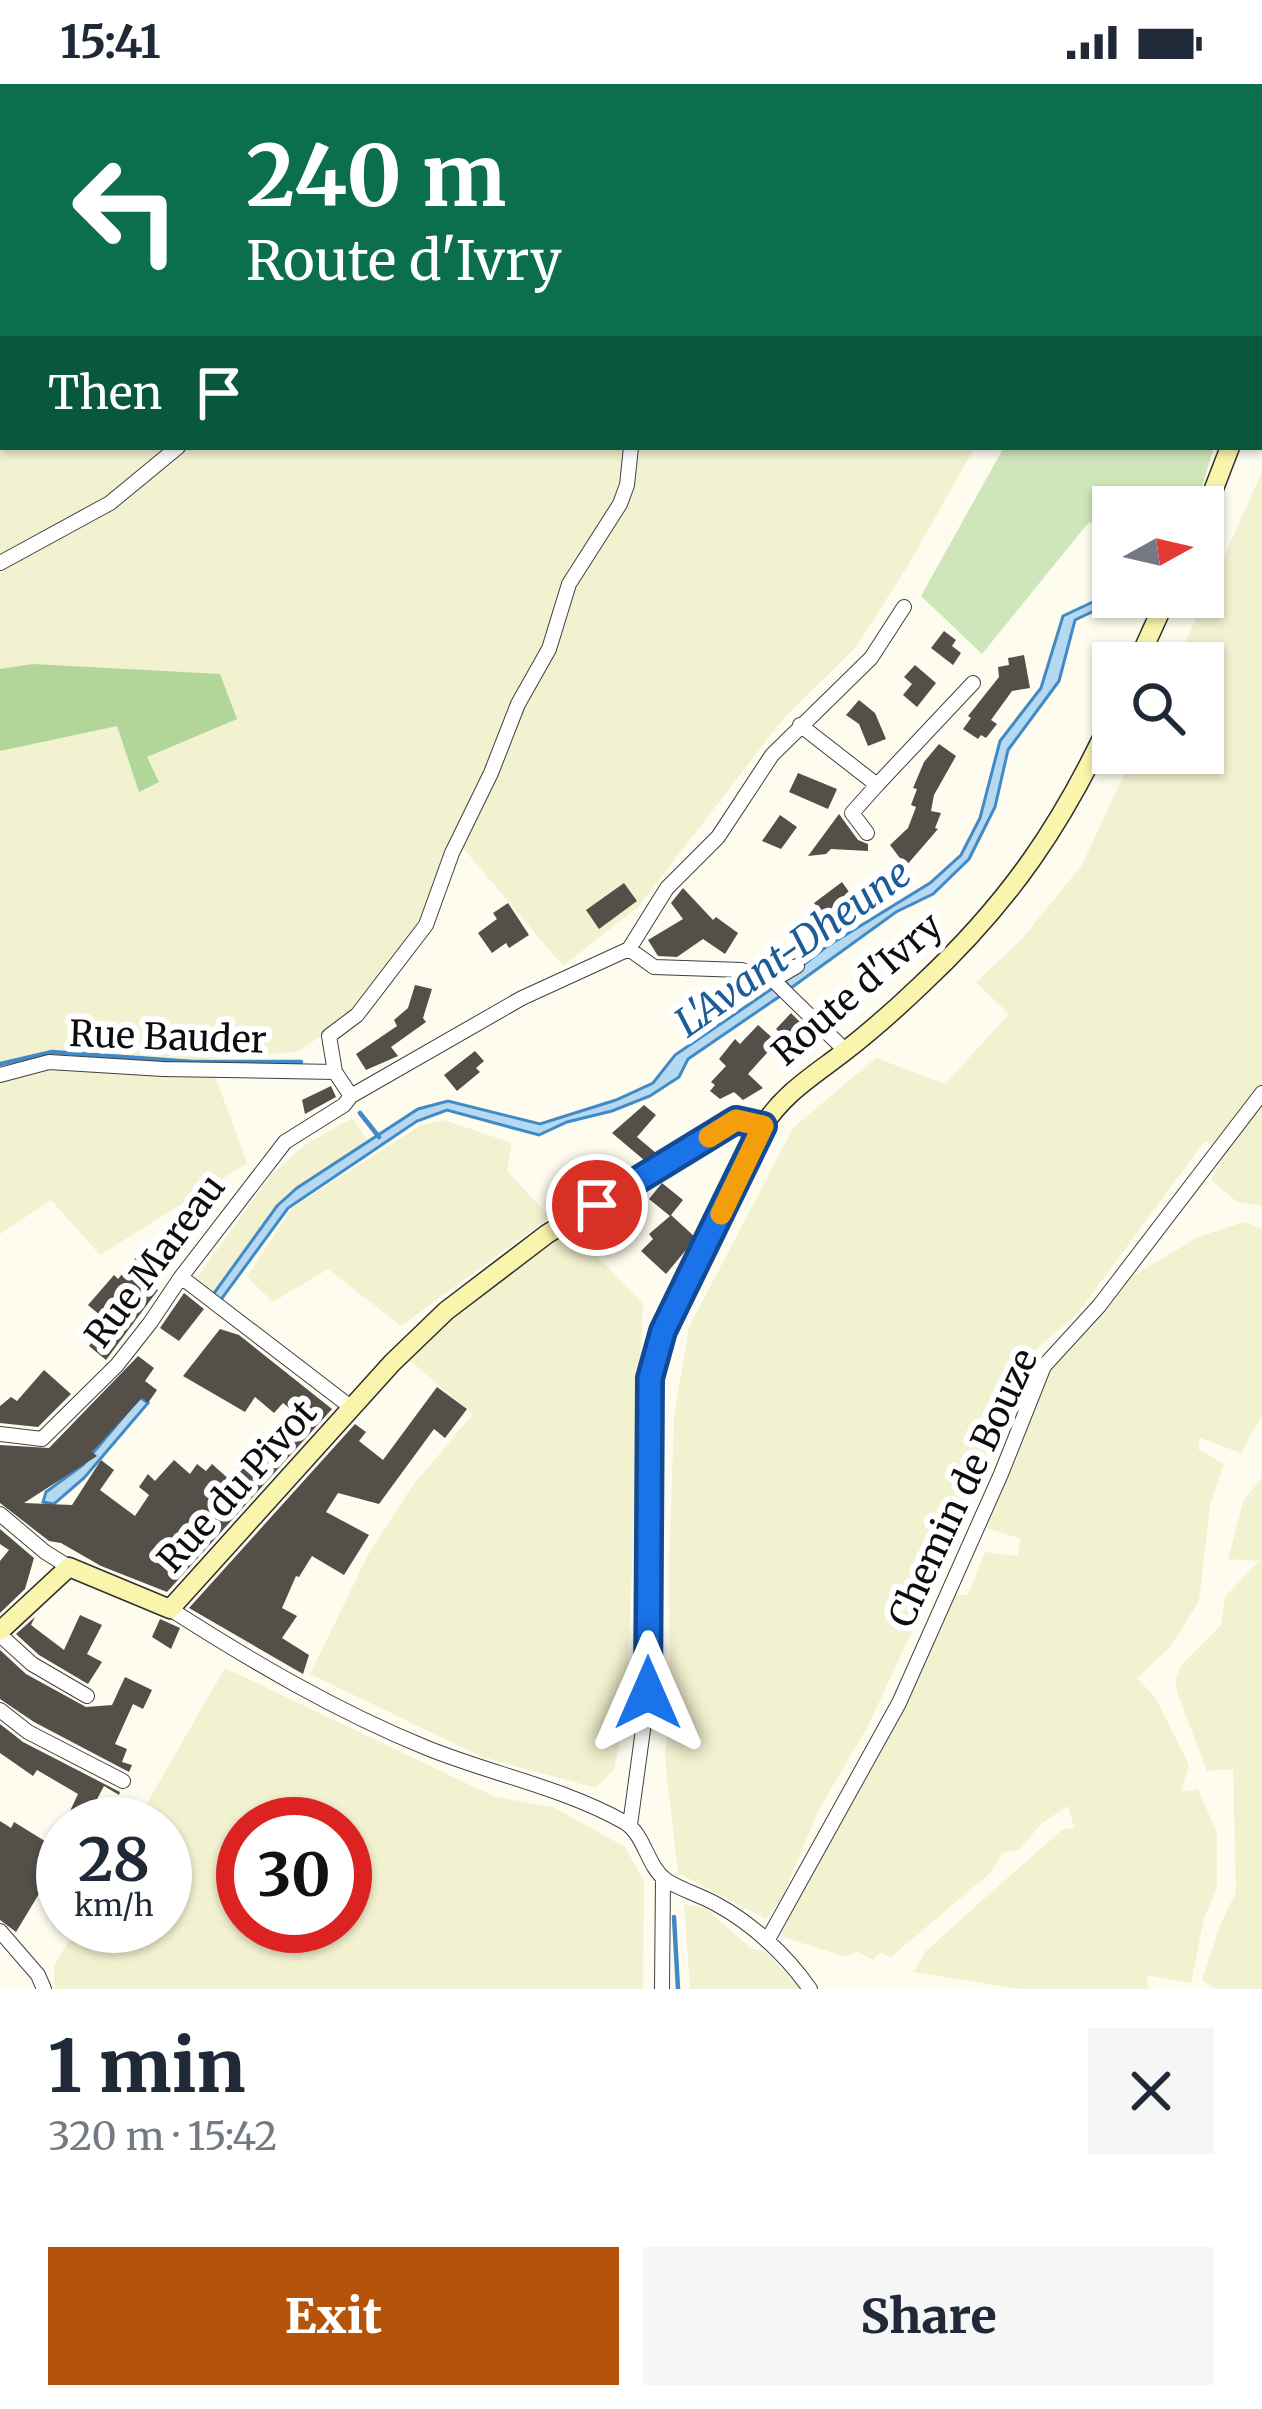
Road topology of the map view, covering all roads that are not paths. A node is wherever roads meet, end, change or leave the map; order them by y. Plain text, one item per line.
1 (174, 450) edge
2 (631, 450) edge
3 (1228, 450) edge
4 (1215, 486) edge
5 (0, 563) edge
6 (904, 607) dead end
7 (973, 683) dead end
8 (800, 725) junction
9 (1092, 760) edge
10 (877, 785) junction
11 (867, 833) dead end
12 (628, 949) junction
13 (797, 966) dead end
14 (780, 985) junction
15 (846, 1051) junction
16 (335, 1072) junction
17 (0, 1075) edge
18 (1262, 1093) edge
19 (351, 1096) junction
20 (763, 1126) junction
21 (181, 1277) junction
22 (352, 1408) junction
23 (0, 1434) edge
24 (0, 1514) edge
25 (69, 1567) junction
26 (170, 1609) junction
27 (0, 1633) edge
28 (87, 1696) dead end
29 (0, 1710) edge
30 (123, 1780) dead end
31 (630, 1825) junction
32 (662, 1878) junction
33 (0, 1931) edge
34 (767, 1941) junction
35 (44, 1989) edge
36 (662, 1989) edge
37 (810, 1989) edge

1 - 5 street
2 - 16 street
3 - 4 main road
6 - 8 street
7 - 10 street
8 - 10 street
8 - 12 street
9 - 15 main road, Route d'Ivry
10 - 11 street
12 - 14 street
12 - 19 street, Rue Mareau
13 - 14 street
14 - 15 street
15 - 20 main road, Route d'Ivry
16 - 17 street, Rue Bauder
16 - 19 street
18 - 34 street, Chemin de Bouze
19 - 21 street, Rue Mareau
20 - 22 main road
20 - 31 street
21 - 22 street
21 - 23 street, Rue Mareau
22 - 26 main road, Rue du Pivot
24 - 25 street
25 - 26 main road
25 - 27 main road
26 - 31 street
27 - 28 street
29 - 30 street
31 - 32 street
32 - 34 street
32 - 36 street
33 - 35 street
34 - 37 street

